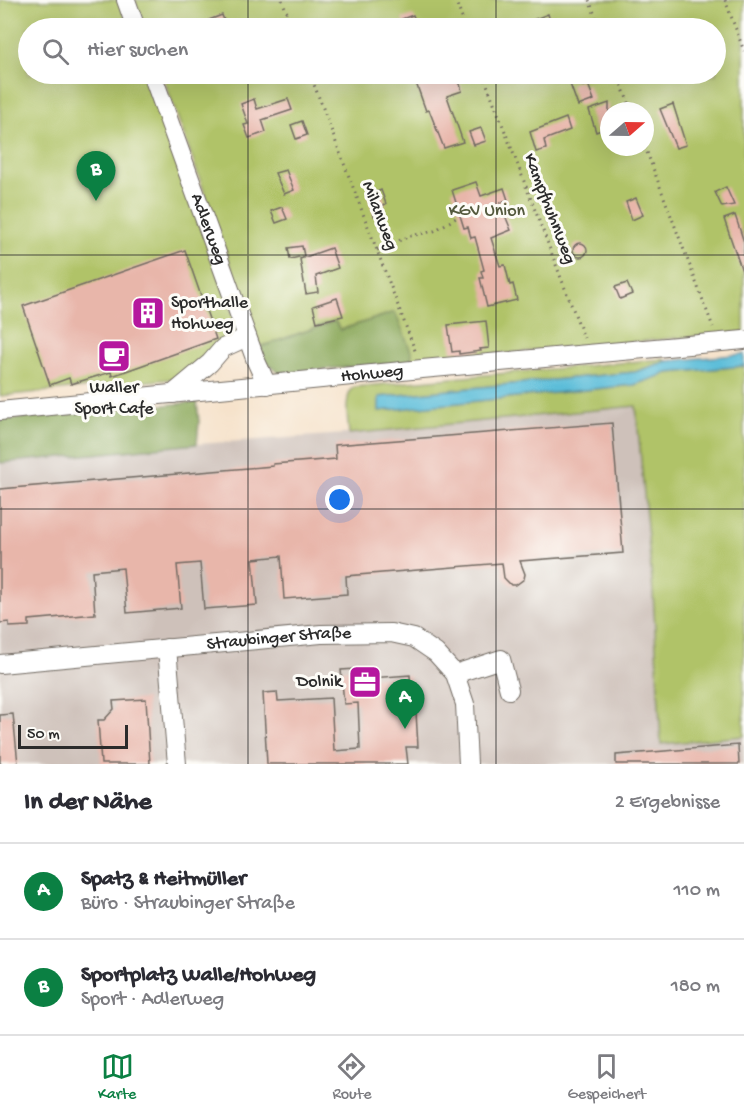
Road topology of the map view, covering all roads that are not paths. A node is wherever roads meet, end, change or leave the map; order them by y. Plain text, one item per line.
1 (126, 0) edge
2 (132, 18) edge
3 (156, 84) edge
4 (247, 337) junction
5 (744, 340) edge
6 (267, 385) junction
7 (173, 394) junction
8 (0, 411) edge
9 (167, 648) junction
10 (0, 664) edge
11 (455, 674) junction
12 (509, 690) dead end
13 (177, 764) edge
14 (468, 764) edge

1 - 2 street
3 - 4 street, Adlerweg
4 - 6 street, Adlerweg
4 - 7 street
5 - 6 street, Hohweg
6 - 7 street, Hohweg
7 - 8 street, Hohweg
9 - 10 street, Straubinger Straße
9 - 11 street, Straubinger Straße
9 - 13 street
11 - 12 street
11 - 14 street, Straubinger Straße

